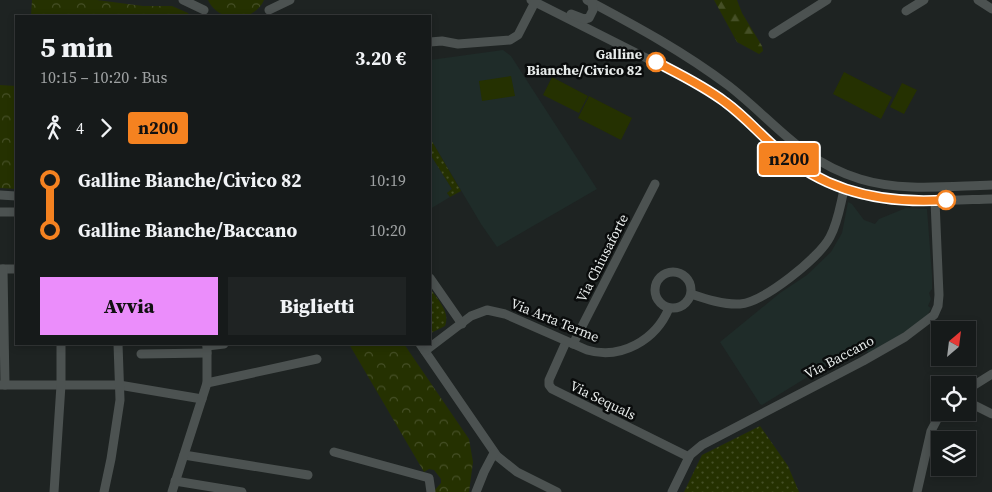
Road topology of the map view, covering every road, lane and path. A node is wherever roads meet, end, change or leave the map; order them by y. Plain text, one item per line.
1 (183, 0) edge
2 (198, 0) edge
3 (274, 0) edge
4 (290, 0) edge
5 (827, 0) edge
6 (924, 0) edge
7 (978, 0) edge
8 (533, 1) edge
9 (589, 1) edge
10 (992, 9) edge
11 (553, 11) junction
12 (906, 11) dead end
13 (207, 13) edge
14 (267, 13) edge
15 (773, 34) dead end
16 (431, 42) edge
17 (655, 184) dead end
18 (992, 185) edge
19 (844, 190) junction
20 (0, 196) edge
21 (15, 196) edge
22 (992, 199) edge
23 (934, 201) junction
24 (0, 212) edge
25 (15, 212) edge
26 (2, 269) edge
27 (15, 269) edge
28 (431, 279) edge
29 (691, 294) junction
30 (669, 308) junction
31 (462, 324) junction
32 (431, 341) edge
33 (570, 343) junction
34 (61, 345) edge
35 (118, 345) edge
36 (220, 345) edge
37 (422, 346) edge
38 (207, 348) edge
39 (141, 354) dead end
40 (317, 359) dead end
41 (992, 374) edge
42 (207, 382) junction
43 (976, 384) edge
44 (3, 385) edge
45 (61, 385) junction
46 (120, 385) junction
47 (202, 399) junction
48 (976, 406) edge
49 (992, 414) edge
50 (936, 421) edge
51 (334, 452) dead end
52 (494, 452) junction
53 (689, 457) junction
54 (183, 459) junction
55 (308, 475) dead end
56 (176, 481) junction
57 (185, 487) edge
58 (54, 492) edge
59 (104, 492) edge
60 (172, 492) edge
61 (242, 492) edge
62 (431, 492) edge
63 (476, 492) edge
64 (557, 492) edge
65 (672, 492) edge
66 (917, 492) edge

1 - 13 street
2 - 13 street
3 - 14 street
4 - 14 street
5 - 15 street
6 - 12 street
7 - 10 street
8 - 11 street
8 - 16 street
9 - 11 street
9 - 18 street
11 - 19 street
17 - 33 street, Via Chiusaforte
19 - 23 street
19 - 29 street
20 - 21 street
22 - 23 street
23 - 53 street, Via Baccano
24 - 25 street
26 - 27 street
26 - 44 street
28 - 31 street
29 - 30 street
29 - 30 street
30 - 33 street, Via Arta Terme
31 - 32 street, Via Arta Terme
31 - 33 street, Via Arta Terme
33 - 53 street, Via Sequals
34 - 45 street
35 - 46 street
36 - 38 street
37 - 52 street
38 - 39 street
38 - 42 street
40 - 42 street
41 - 43 street
42 - 47 street
44 - 45 street
45 - 46 street
45 - 58 street
46 - 47 street
46 - 59 street
47 - 54 street
48 - 49 street
50 - 66 street
51 - 62 street
52 - 63 street
52 - 64 street
53 - 65 street, Via Baccano
54 - 55 street
54 - 56 street
54 - 57 street
56 - 57 street
56 - 60 street
57 - 61 street

